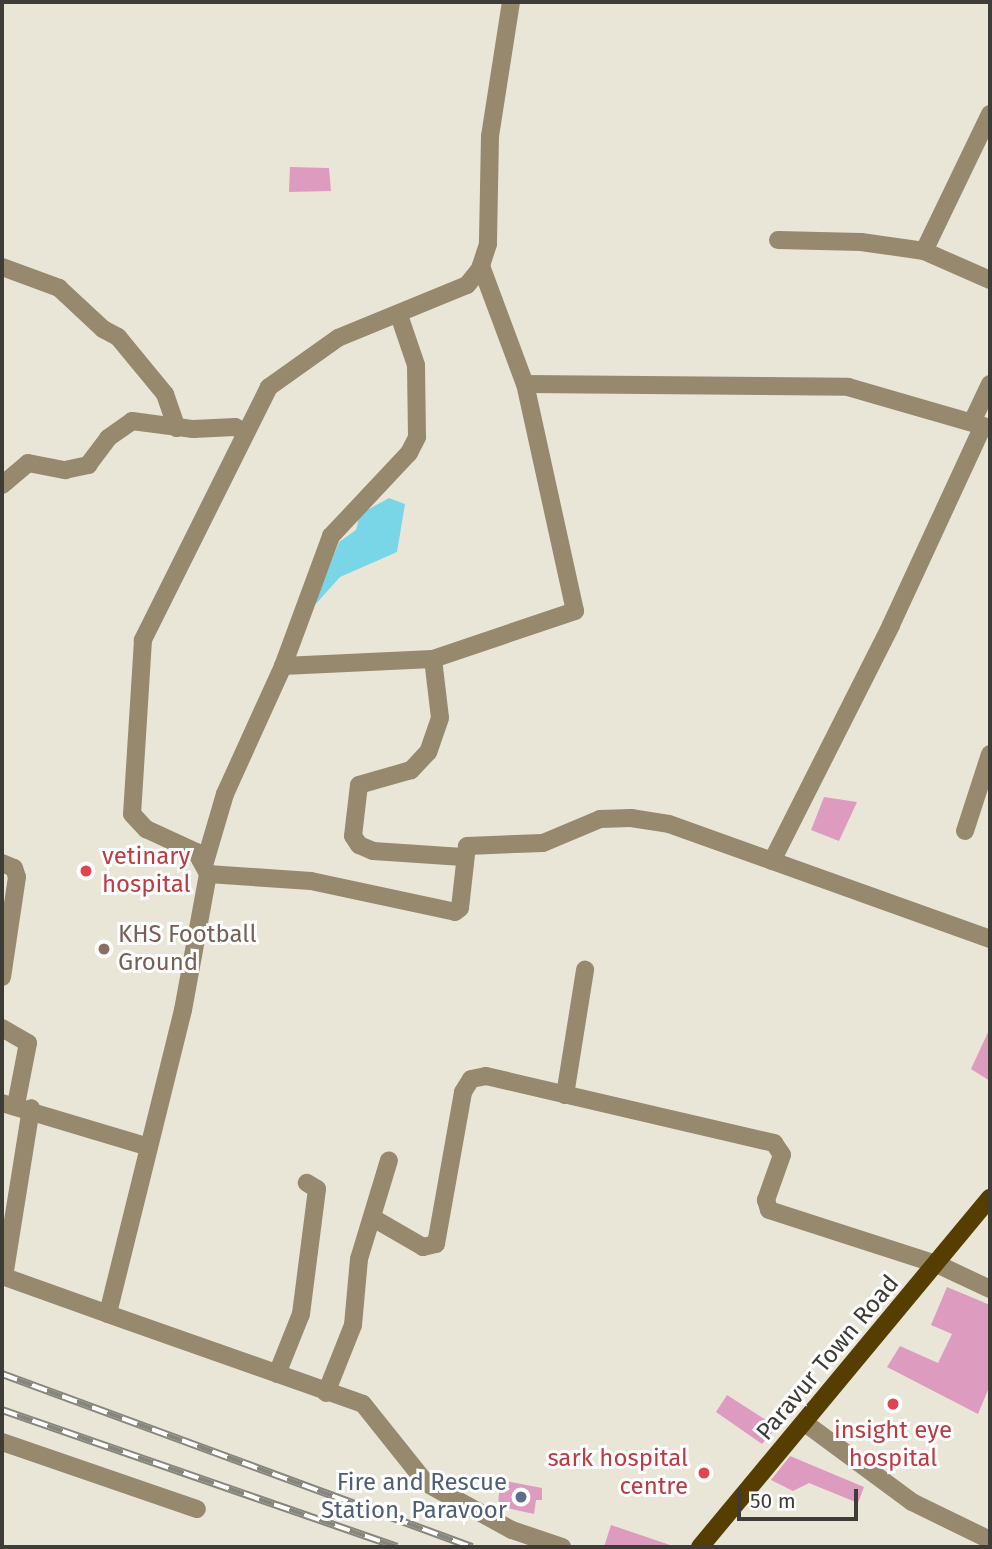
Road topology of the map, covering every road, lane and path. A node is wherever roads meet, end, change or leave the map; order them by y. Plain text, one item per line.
1 (511, 2) edge
2 (990, 114) edge
3 (778, 240) dead end
4 (924, 251) junction
5 (481, 266) junction
6 (2, 267) edge
7 (990, 280) edge
8 (399, 314) junction
9 (525, 384) junction
10 (990, 384) edge
11 (982, 425) edge
12 (177, 428) junction
13 (245, 432) junction
14 (2, 485) edge
15 (433, 659) junction
16 (284, 666) junction
17 (990, 754) edge
18 (965, 831) dead end
19 (463, 857) junction
20 (772, 861) junction
21 (2, 863) edge
22 (206, 868) junction
23 (990, 939) edge
24 (585, 970) dead end
25 (2, 977) edge
26 (2, 1028) edge
27 (565, 1095) junction
28 (16, 1105) edge
29 (149, 1147) junction
30 (389, 1160) dead end
31 (307, 1183) dead end
32 (990, 1198) edge
33 (373, 1219) junction
34 (939, 1265) junction
35 (3, 1277) edge
36 (990, 1289) edge
37 (108, 1314) junction
38 (277, 1374) junction
39 (326, 1393) junction
40 (805, 1423) junction
41 (2, 1441) edge
42 (197, 1508) dead end
43 (990, 1540) edge
44 (562, 1547) edge
45 (699, 1547) edge

1 - 5 street
2 - 4 street
3 - 4 street
4 - 7 street
5 - 8 street
5 - 9 street
6 - 12 street
8 - 13 street
8 - 16 street
9 - 11 street
9 - 15 street
10 - 11 street
11 - 20 street
12 - 13 street
12 - 14 street
13 - 22 street
15 - 16 street
15 - 19 street
16 - 22 street
17 - 18 street
19 - 20 street
19 - 22 street
20 - 23 street
21 - 25 street
22 - 29 street
24 - 27 street
26 - 28 street
27 - 33 street
27 - 34 street
28 - 29 street
28 - 35 street
29 - 37 street
30 - 33 street
31 - 38 street
32 - 34 main road, Paravur Town Road
33 - 39 street
34 - 36 street
34 - 40 main road, Paravur Town Road
35 - 37 street
37 - 38 street
38 - 39 street
39 - 44 street
40 - 43 street
40 - 45 main road, Paravur Town Road
41 - 42 street

